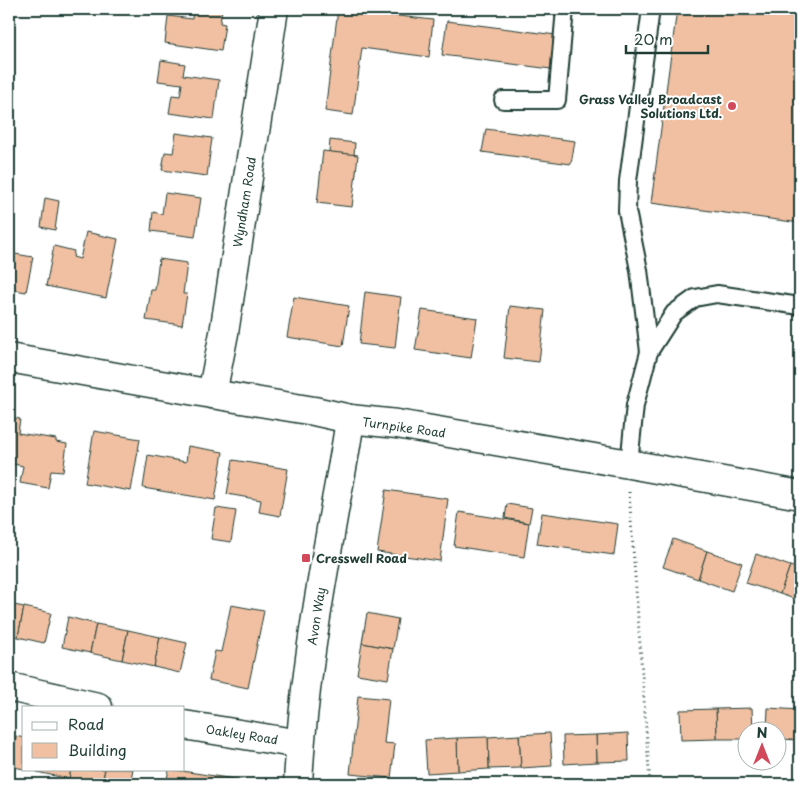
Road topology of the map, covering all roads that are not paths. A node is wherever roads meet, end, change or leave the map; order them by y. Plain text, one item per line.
1 (274, 9) edge
2 (565, 9) edge
3 (651, 9) edge
4 (503, 100) dead end
5 (800, 306) edge
6 (649, 352) junction
7 (9, 358) edge
8 (212, 394) junction
9 (350, 419) junction
10 (629, 464) junction
11 (800, 496) edge
12 (9, 687) edge
13 (94, 706) edge
14 (185, 725) edge
15 (300, 744) junction
16 (298, 784) edge

1 - 8 street, Wyndham Road
2 - 4 lane
3 - 6 lane
5 - 6 lane
6 - 10 lane
7 - 8 street, Turnpike Road
8 - 9 street, Turnpike Road
9 - 10 street, Turnpike Road
9 - 15 street, Avon Way
10 - 11 street, Turnpike Road
12 - 13 street
14 - 15 street, Oakley Road
15 - 16 street, Avon Way

